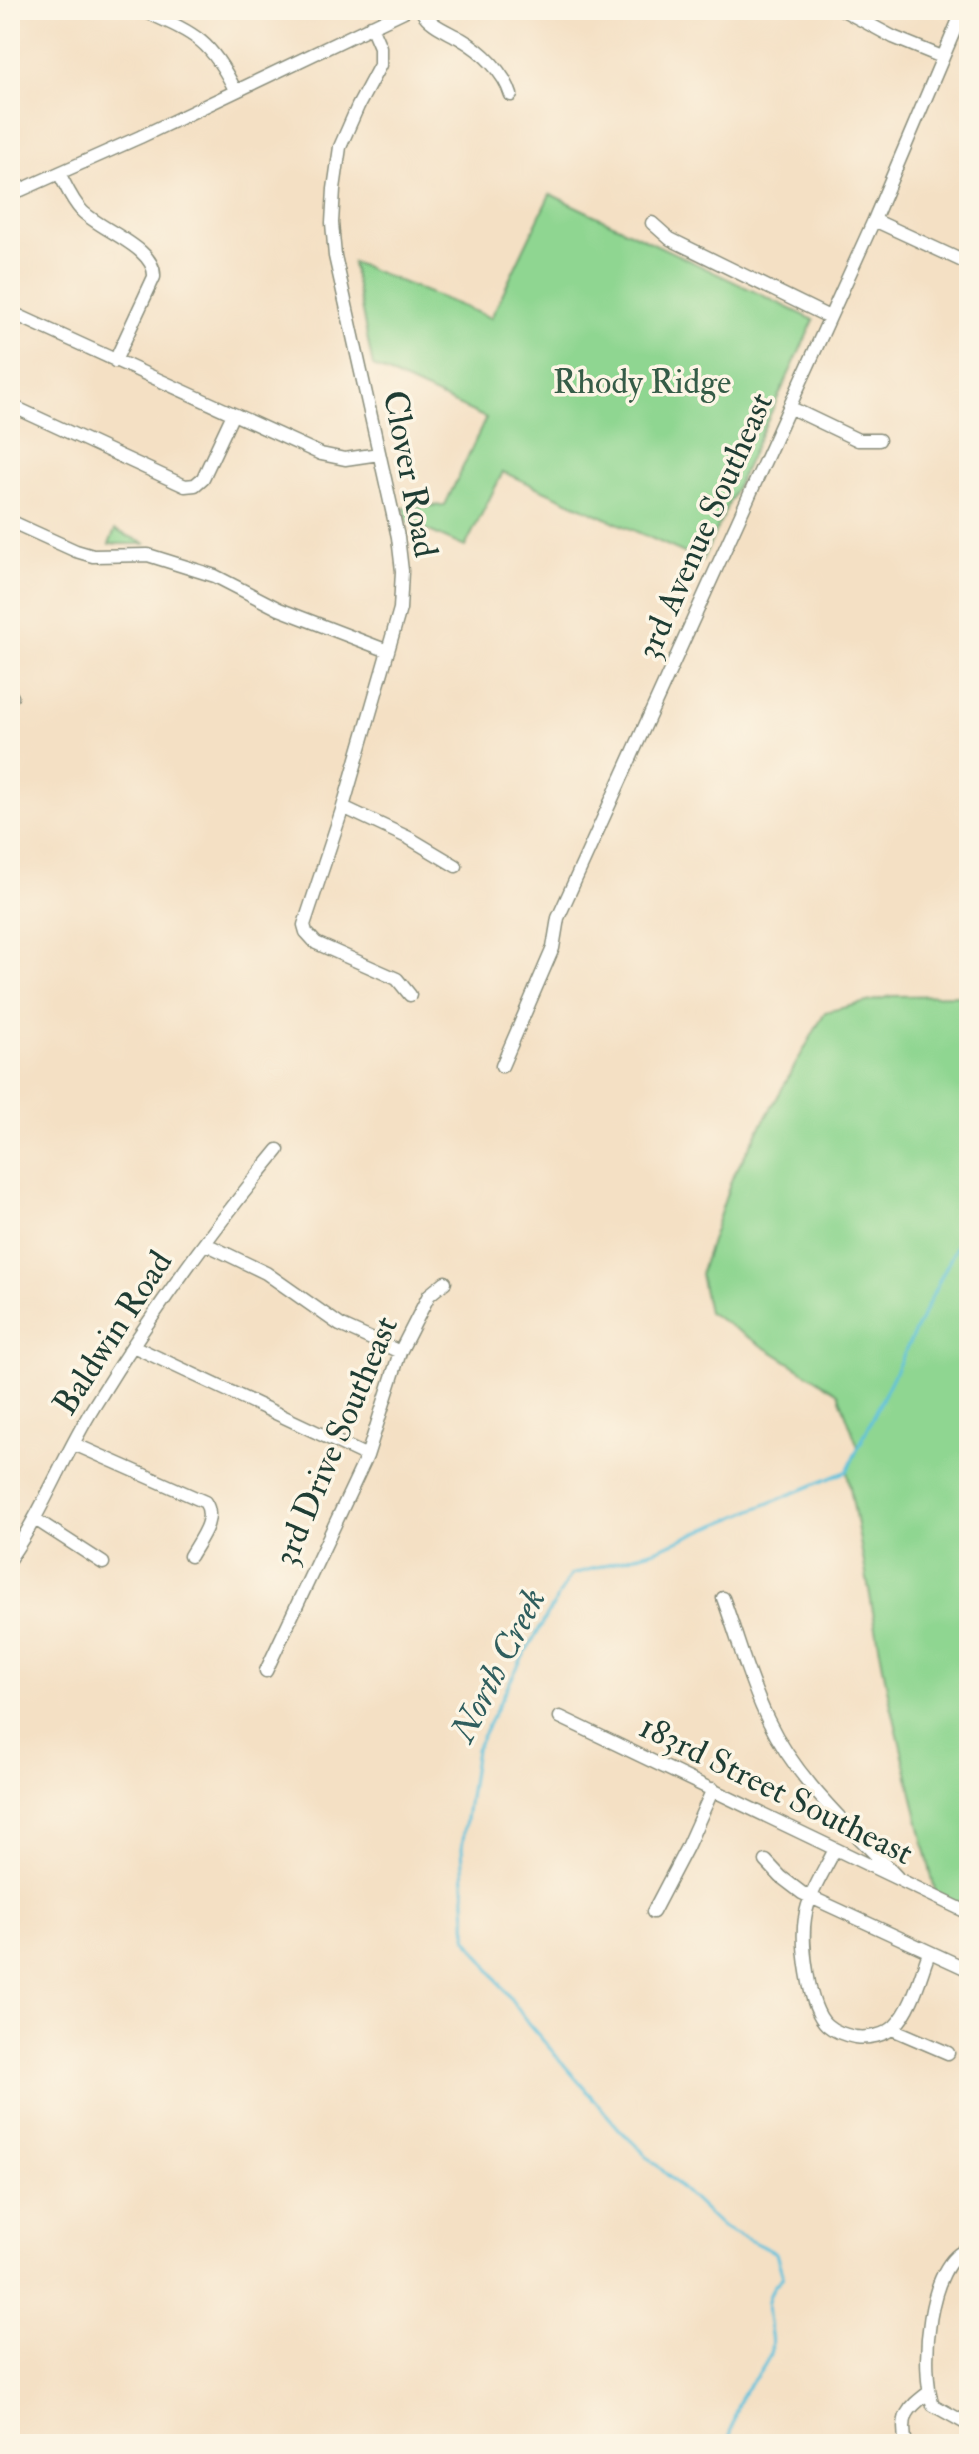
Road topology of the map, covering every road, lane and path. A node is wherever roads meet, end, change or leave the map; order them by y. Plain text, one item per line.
1 (142, 10) edge
2 (406, 10) edge
3 (421, 10) edge
4 (843, 10) edge
5 (963, 10) edge
6 (371, 26) junction
7 (942, 57) junction
8 (235, 90) junction
9 (511, 95) dead end
10 (59, 173) junction
11 (21, 190) dead end
12 (874, 220) junction
13 (652, 223) dead end
14 (969, 264) edge
15 (19, 316) dead end
16 (829, 317) junction
17 (115, 361) junction
18 (10, 405) edge
19 (789, 407) junction
20 (233, 414) junction
21 (879, 440) dead end
22 (379, 454) junction
23 (10, 521) edge
24 (388, 651) junction
25 (343, 807) junction
26 (456, 866) dead end
27 (410, 995) dead end
28 (502, 1066) dead end
29 (278, 1150) dead end
30 (206, 1244) junction
31 (445, 1282) dead end
32 (133, 1346) junction
33 (400, 1352) junction
34 (74, 1444) junction
35 (367, 1456) junction
36 (35, 1519) junction
37 (190, 1556) dead end
38 (10, 1558) edge
39 (103, 1563) dead end
40 (723, 1598) dead end
41 (266, 1671) dead end
42 (560, 1717) dead end
43 (713, 1789) junction
44 (835, 1849) junction
45 (766, 1861) dead end
46 (902, 1882) junction
47 (812, 1898) junction
48 (653, 1912) dead end
49 (969, 1913) edge
50 (929, 1953) junction
51 (969, 1970) edge
52 (892, 2029) junction
53 (948, 2053) dead end
54 (969, 2249) edge
55 (928, 2393) junction
56 (969, 2425) edge
57 (906, 2444) edge

1 - 8 street
2 - 6 street
3 - 9 street
4 - 7 street
5 - 7 street, 3rd Avenue Southeast
6 - 8 street
6 - 22 street, Clover Road
7 - 12 street, 3rd Avenue Southeast
8 - 10 street
10 - 11 street
10 - 17 street
12 - 14 street
12 - 16 street, 3rd Avenue Southeast
13 - 16 street
15 - 17 street
16 - 19 street, 3rd Avenue Southeast
17 - 20 street
18 - 20 street
19 - 21 street
19 - 28 street, 3rd Avenue Southeast
20 - 22 street
22 - 24 street, Clover Road
23 - 24 street
24 - 25 street, Clover Road
25 - 26 street
25 - 27 street, Clover Road
29 - 30 street, Baldwin Road
30 - 32 street, Baldwin Road
30 - 33 street
31 - 33 street, 3rd Drive Southeast
32 - 34 street, Baldwin Road
32 - 35 street
33 - 35 street, 3rd Drive Southeast
34 - 36 street, Baldwin Road
34 - 37 street
35 - 41 street, 3rd Drive Southeast
36 - 38 street, Baldwin Road
36 - 39 street
40 - 46 street
42 - 43 street, 183rd Street Southeast
43 - 44 street, 183rd Street Southeast
43 - 48 street
44 - 46 street, 183rd Street Southeast
44 - 47 street
45 - 47 street
46 - 49 street, 183rd Street Southeast
47 - 50 street
47 - 52 street
50 - 51 street
50 - 52 street
52 - 53 street
54 - 55 street
55 - 56 street
55 - 57 street

